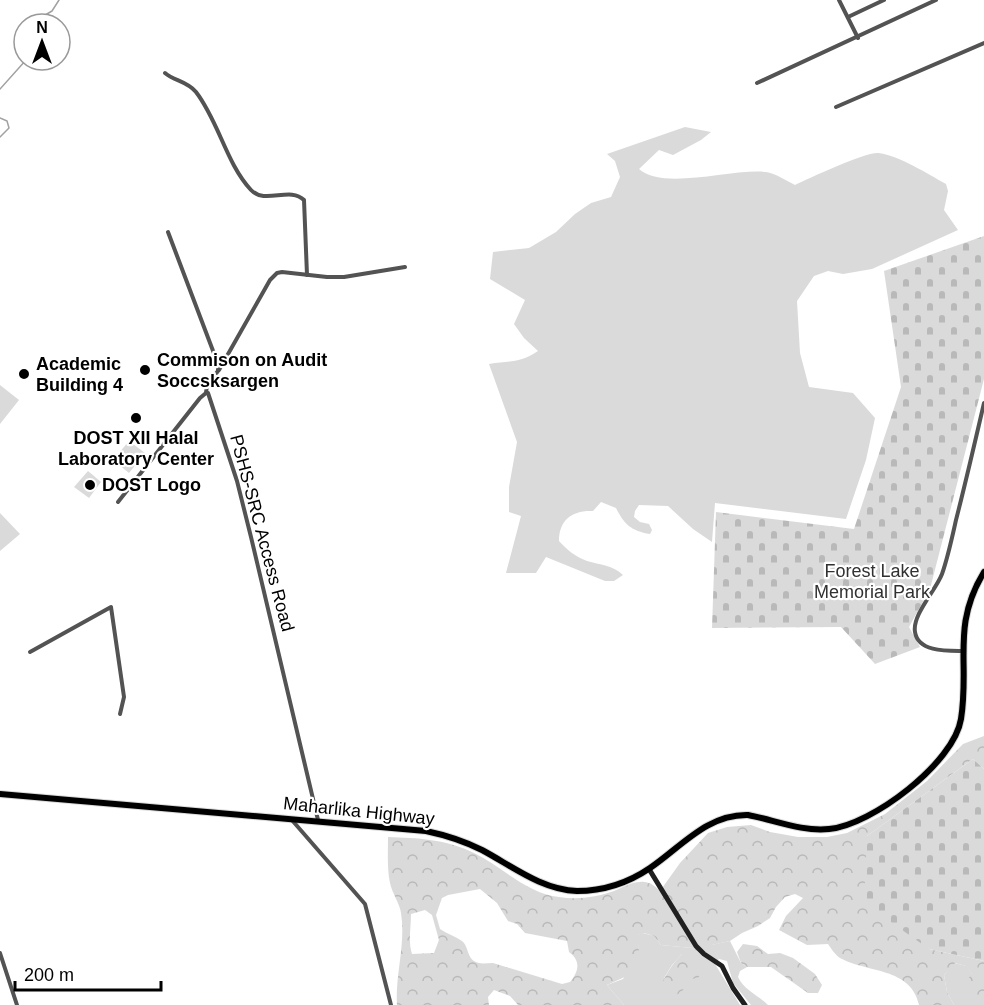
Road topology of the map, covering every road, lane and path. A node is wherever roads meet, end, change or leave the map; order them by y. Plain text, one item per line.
1 (839, 0) edge
2 (884, 0) edge
3 (936, 0) edge
4 (848, 17) junction
5 (858, 38) junction
6 (984, 43) edge
7 (165, 73) dead end
8 (757, 83) dead end
9 (836, 107) dead end
10 (168, 232) dead end
11 (405, 267) dead end
12 (307, 275) junction
13 (219, 370) junction
14 (206, 393) junction
15 (984, 403) edge
16 (118, 502) dead end
17 (984, 572) edge
18 (962, 651) junction
19 (30, 652) dead end
20 (120, 714) dead end
21 (0, 794) edge
22 (291, 819) junction
23 (318, 820) junction
24 (649, 869) junction
25 (0, 953) edge
26 (17, 1005) edge
27 (391, 1005) edge
28 (745, 1005) edge

1 - 4 street
2 - 4 street
3 - 5 street
4 - 5 street
5 - 8 street
6 - 9 street
7 - 12 street
10 - 13 street
11 - 12 street
12 - 13 street
13 - 14 street
14 - 16 street
14 - 23 street, PSHS-SRC Access Road
15 - 18 street
17 - 18 highway, Maharlika Highway
18 - 24 highway, Maharlika Highway
19 - 20 street
21 - 22 highway, Maharlika Highway
22 - 23 highway, Maharlika Highway
22 - 27 street
23 - 24 highway, Maharlika Highway
24 - 28 main road
25 - 26 street

